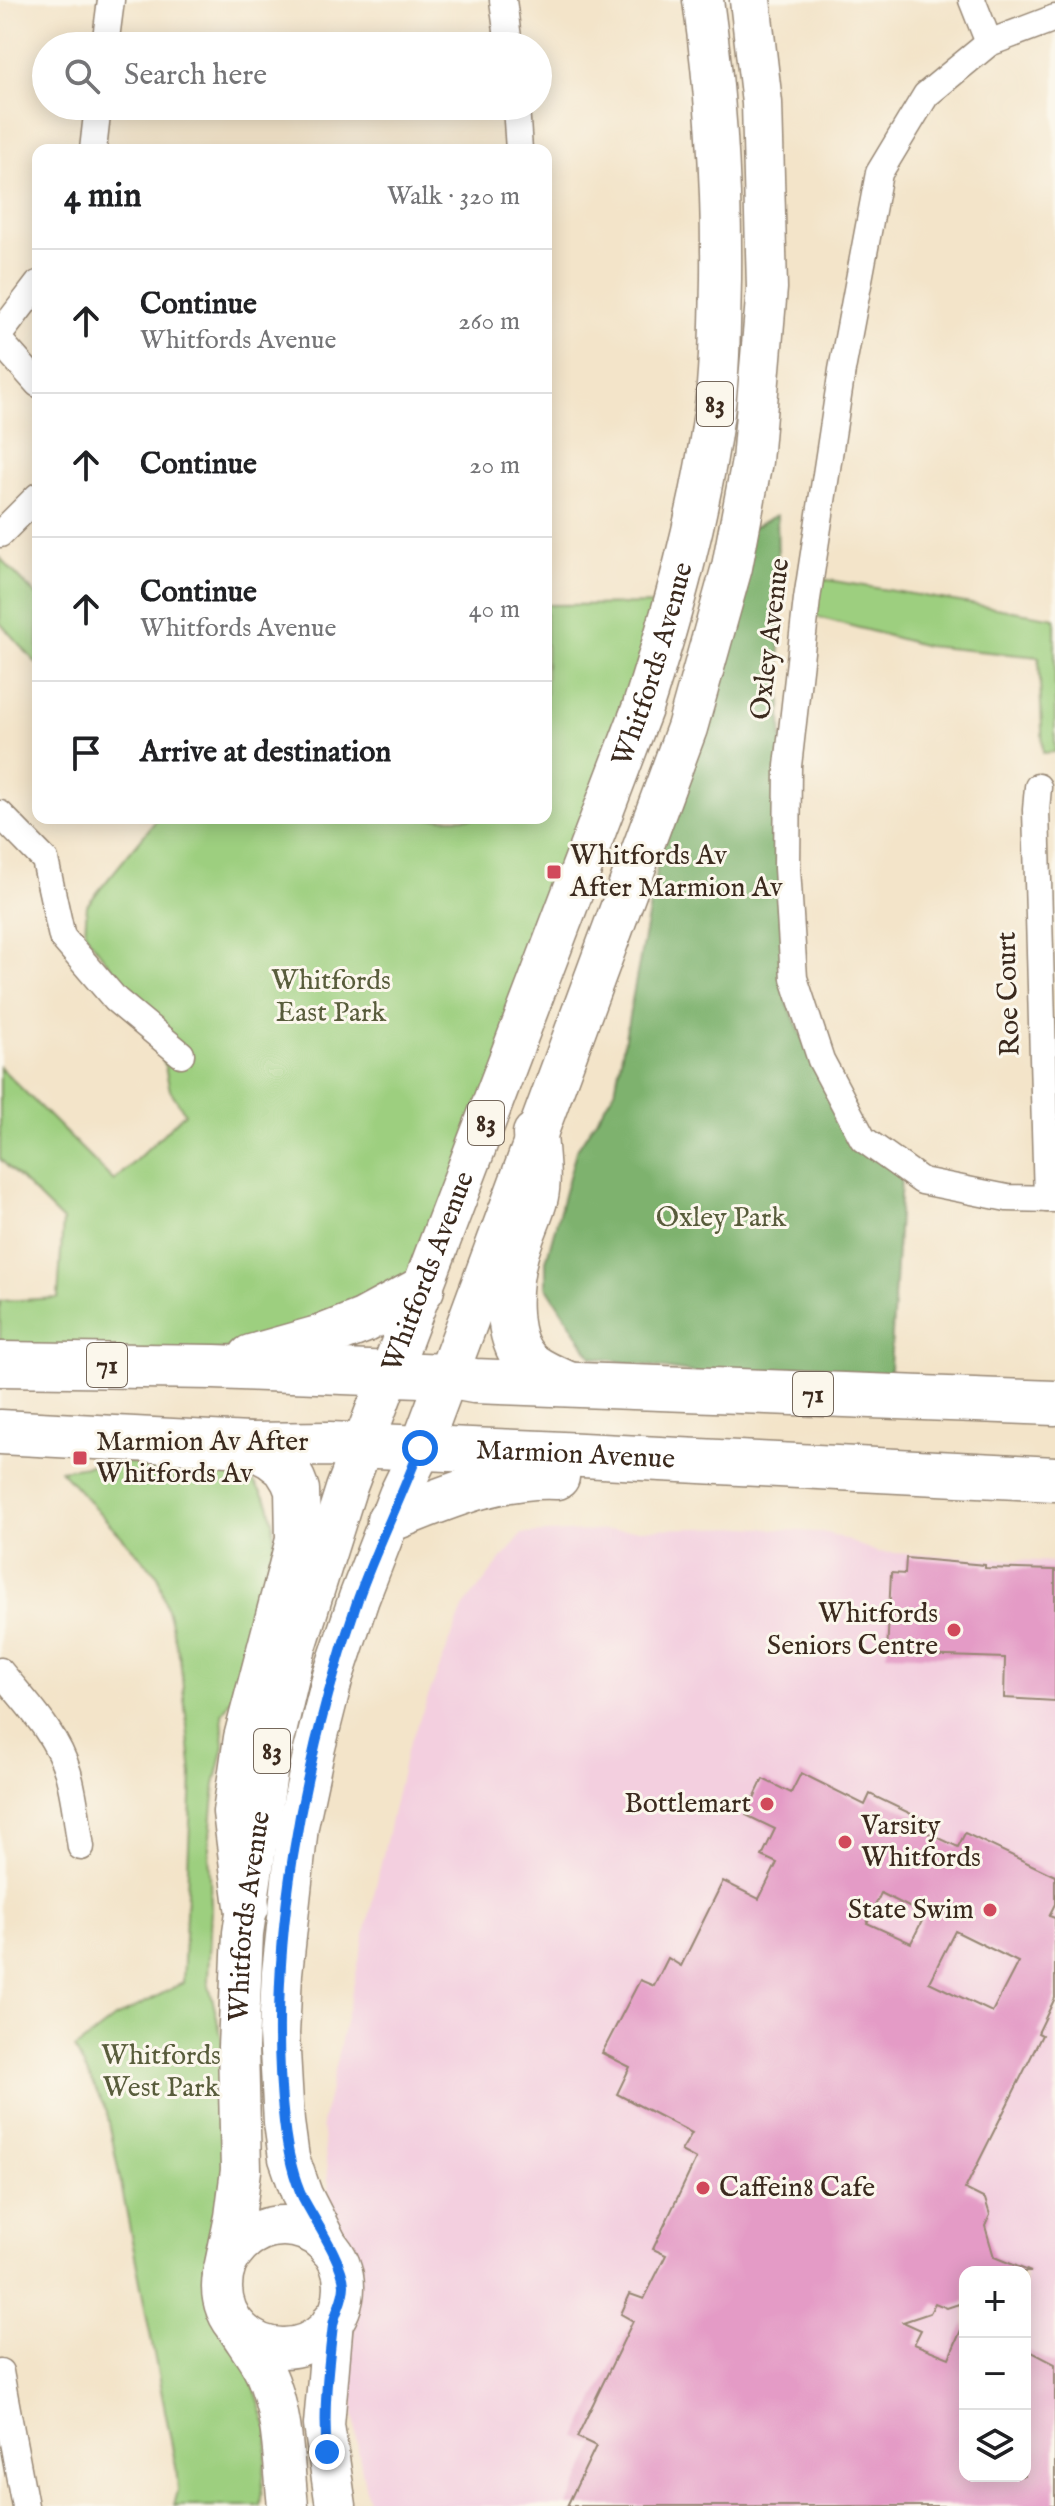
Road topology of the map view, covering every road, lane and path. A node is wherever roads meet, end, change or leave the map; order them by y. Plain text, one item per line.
1 (111, 0) edge
2 (503, 0) edge
3 (703, 0) edge
4 (750, 0) edge
5 (972, 0) edge
6 (1055, 18) edge
7 (107, 32) edge
8 (507, 32) edge
9 (989, 43) junction
10 (96, 120) edge
11 (517, 120) edge
12 (94, 144) edge
13 (519, 144) edge
14 (32, 292) edge
15 (0, 334) edge
16 (0, 341) edge
17 (32, 377) edge
18 (32, 502) edge
19 (0, 534) edge
20 (1038, 787) dead end
21 (0, 814) edge
22 (181, 1054) dead end
23 (535, 1134) junction
24 (1051, 1199) edge
25 (422, 1289) junction
26 (0, 1364) edge
27 (214, 1367) junction
28 (391, 1374) junction
29 (447, 1376) junction
30 (570, 1385) junction
31 (1055, 1403) edge
32 (0, 1432) edge
33 (249, 1445) junction
34 (362, 1445) junction
35 (420, 1448) junction
36 (871, 1468) junction
37 (1055, 1479) edge
38 (389, 1520) junction
39 (0, 1671) edge
40 (81, 1847) dead end
41 (247, 1906) junction
42 (329, 2248) junction
43 (223, 2274) junction
44 (333, 2320) junction
45 (238, 2329) junction
46 (0, 2372) edge
47 (25, 2506) edge
48 (288, 2506) edge
49 (336, 2506) edge

1 - 7 street
2 - 8 street
3 - 25 main road, Whitfords Avenue / 83
4 - 23 main road, Whitfords Avenue / 83
5 - 9 street
6 - 9 street, Oxley Avenue
9 - 24 street, Oxley Avenue
10 - 12 street
11 - 13 street
14 - 15 street
16 - 17 street
18 - 19 street
20 - 24 street, Roe Court
21 - 22 street
23 - 29 main road, Whitfords Avenue / 83
23 - 30 highway
25 - 27 highway
25 - 28 main road, Whitfords Avenue / 83
26 - 27 highway, 71
27 - 28 highway, 71
28 - 29 highway, 71
28 - 34 main road, Whitfords Avenue / 83
29 - 30 highway, 71
29 - 35 main road, Whitfords Avenue / 83
30 - 31 highway, 71
32 - 33 highway, Marmion Avenue
33 - 34 highway, Marmion Avenue
33 - 41 highway
34 - 35 highway, Marmion Avenue
34 - 41 main road, Whitfords Avenue / 83
35 - 36 highway, Marmion Avenue
35 - 38 main road, Whitfords Avenue / 83
36 - 37 highway, Marmion Avenue
36 - 38 highway
38 - 42 main road, Whitfords Avenue / 83
39 - 40 street
41 - 43 main road, Whitfords Avenue / 83
42 - 43 main road
42 - 44 main road, 83
43 - 45 main road, 83
44 - 45 main road
44 - 49 main road, 83
45 - 48 main road, 83
46 - 47 street

